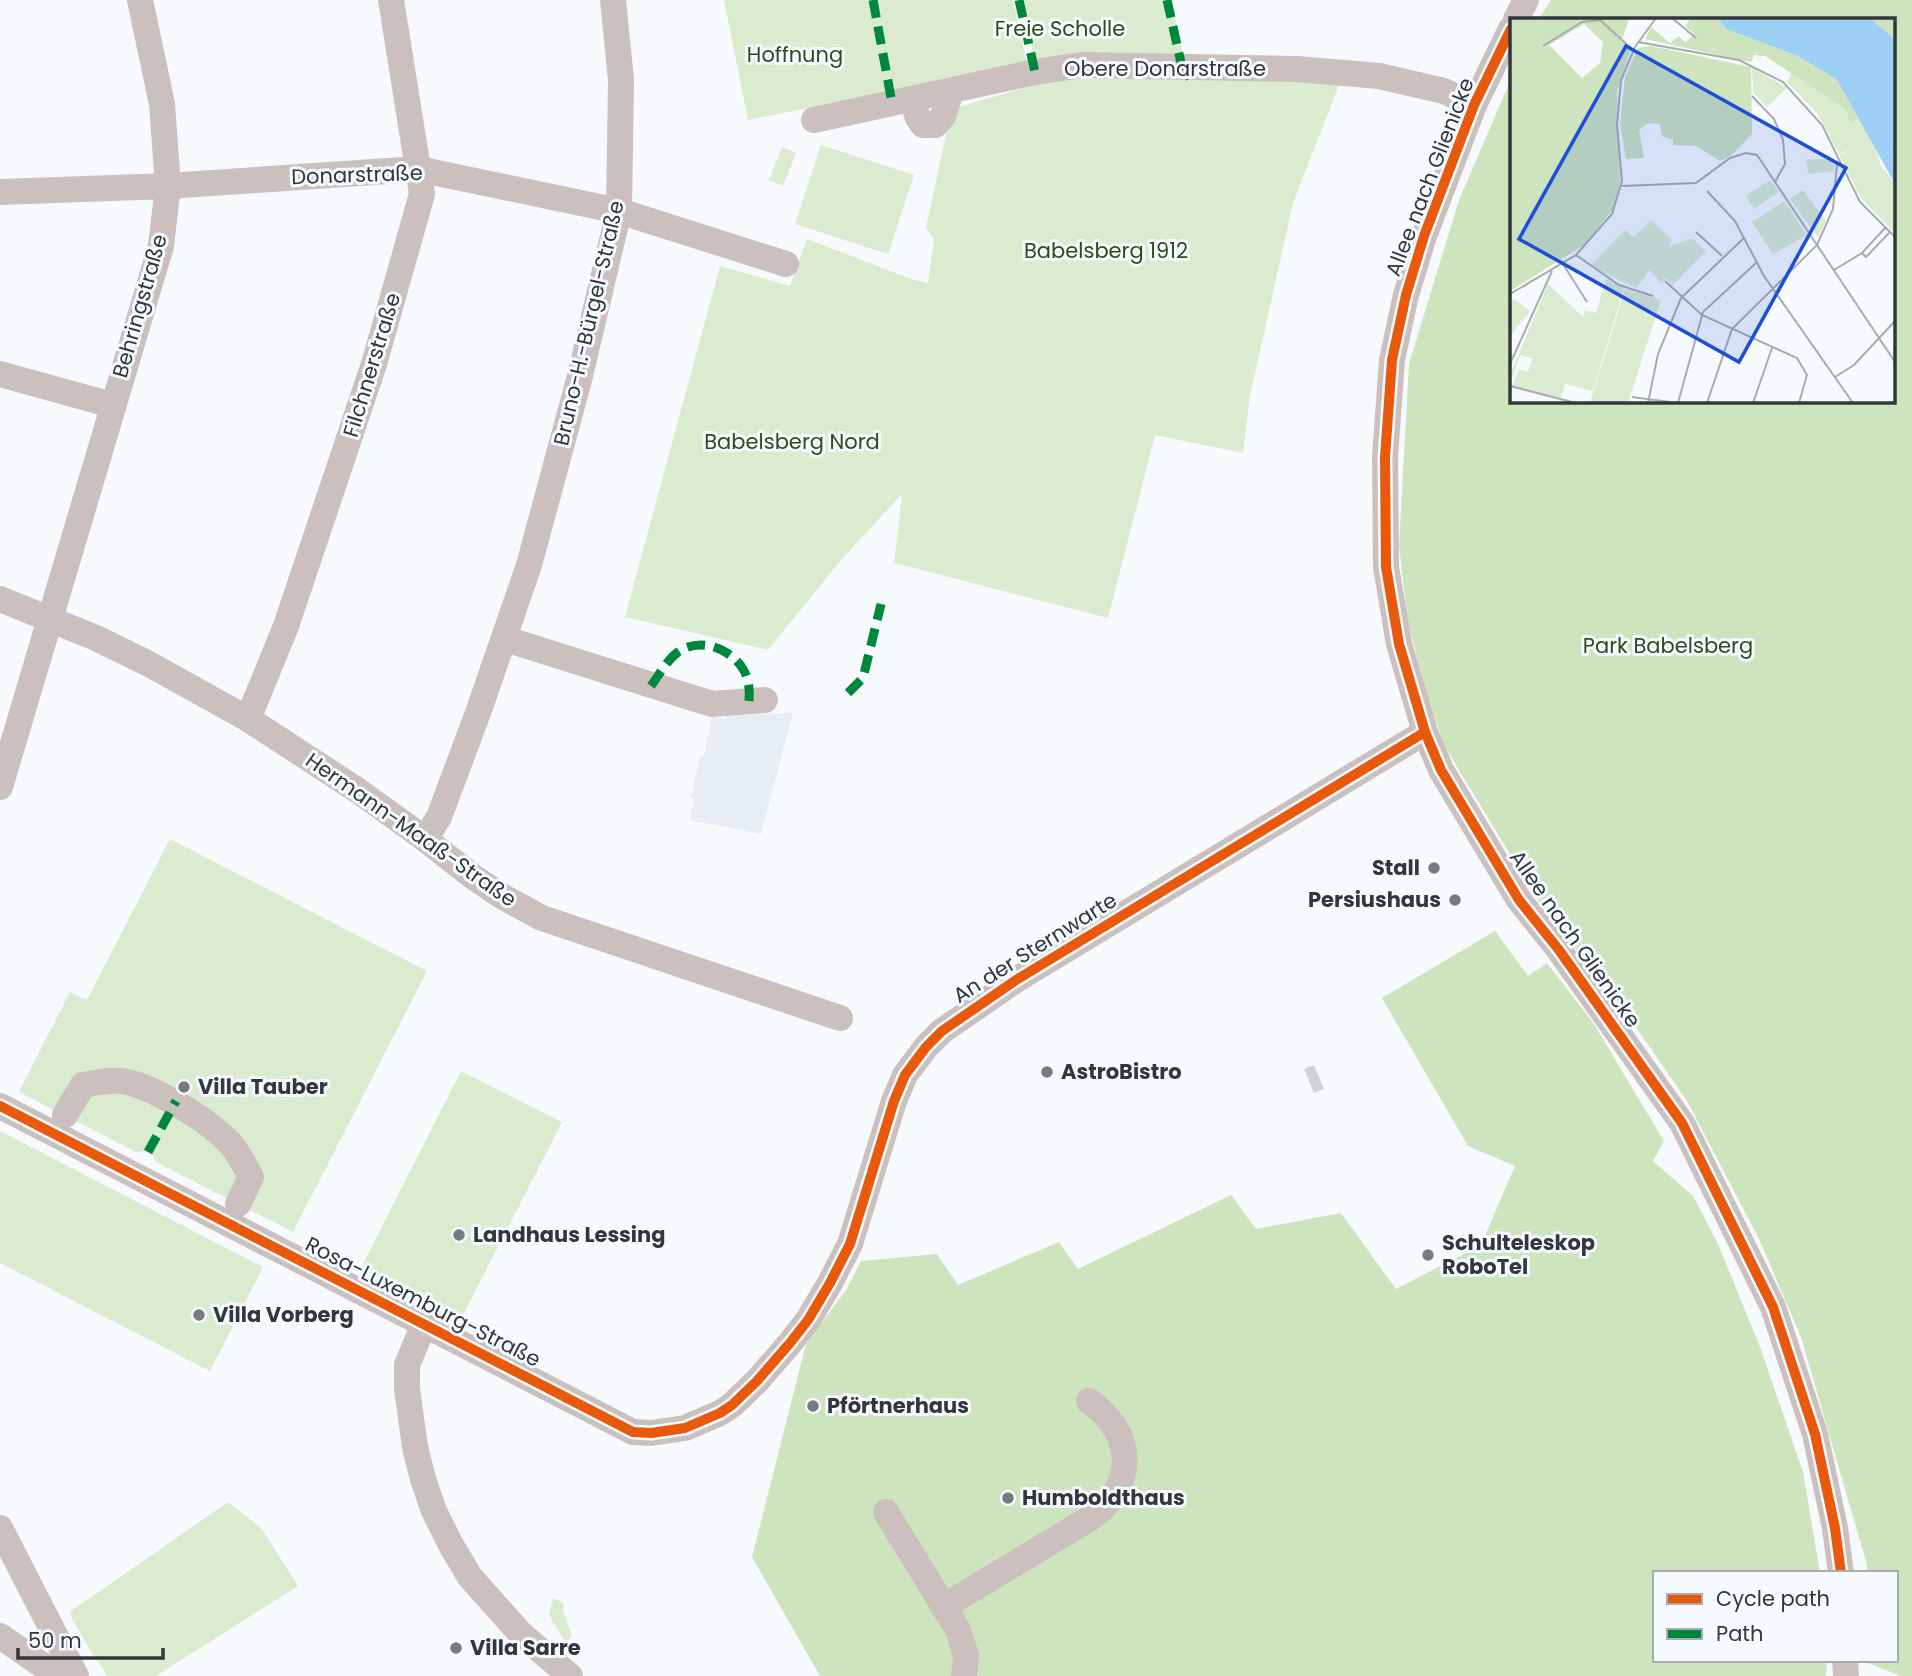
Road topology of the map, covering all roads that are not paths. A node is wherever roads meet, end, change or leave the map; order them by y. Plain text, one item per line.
1 (140, 0) edge
2 (391, 0) edge
3 (613, 0) edge
4 (1525, 0) edge
5 (1516, 18) edge
6 (1510, 31) edge
7 (1474, 105) junction
8 (814, 120) dead end
9 (418, 169) junction
10 (168, 186) junction
11 (0, 192) edge
12 (619, 211) junction
13 (786, 264) dead end
14 (0, 374) edge
15 (112, 405) junction
16 (0, 599) edge
17 (49, 619) junction
18 (505, 639) junction
19 (765, 700) dead end
20 (248, 719) junction
21 (1425, 732) junction
22 (0, 787) edge
23 (425, 839) junction
24 (840, 1018) dead end
25 (0, 1106) edge
26 (65, 1115) dead end
27 (238, 1204) dead end
28 (808, 1320) joint
29 (424, 1324) junction
30 (1089, 1401) dead end
31 (886, 1512) dead end
32 (0, 1528) edge
33 (1841, 1571) edge
34 (943, 1607) junction
35 (0, 1636) edge
36 (58, 1676) edge
37 (76, 1676) edge
38 (570, 1676) edge
39 (964, 1676) edge

1 - 10 street, Behringstraße
2 - 9 street, Filchnerstraße
3 - 12 street, Bruno-H.-Bürgel-Straße
4 - 5 street
6 - 7 street, Allee nach Glienicke
7 - 8 street, Obere Donarstraße
7 - 21 street, Allee nach Glienicke
9 - 10 street, Donarstraße
9 - 12 street, Donarstraße
9 - 20 street, Filchnerstraße
10 - 11 street, Donarstraße
10 - 15 street, Behringstraße
12 - 13 street, Donarstraße
12 - 18 street, Bruno-H.-Bürgel-Straße
14 - 15 street, Behringstraße
15 - 17 street, Behringstraße
16 - 17 street, Hermann-Maaß-Straße
17 - 20 street, Hermann-Maaß-Straße
17 - 22 street, Behringstraße
18 - 19 street
18 - 23 street, Bruno-H.-Bürgel-Straße
20 - 23 street, Hermann-Maaß-Straße
21 - 28 street, An der Sternwarte
21 - 33 street, Allee nach Glienicke
23 - 24 street, Hermann-Maaß-Straße
25 - 29 street, Rosa-Luxemburg-Straße
26 - 27 street
28 - 29 street, Rosa-Luxemburg-Straße
29 - 38 street
30 - 34 street
31 - 34 street
32 - 37 street
34 - 39 street
35 - 36 street

